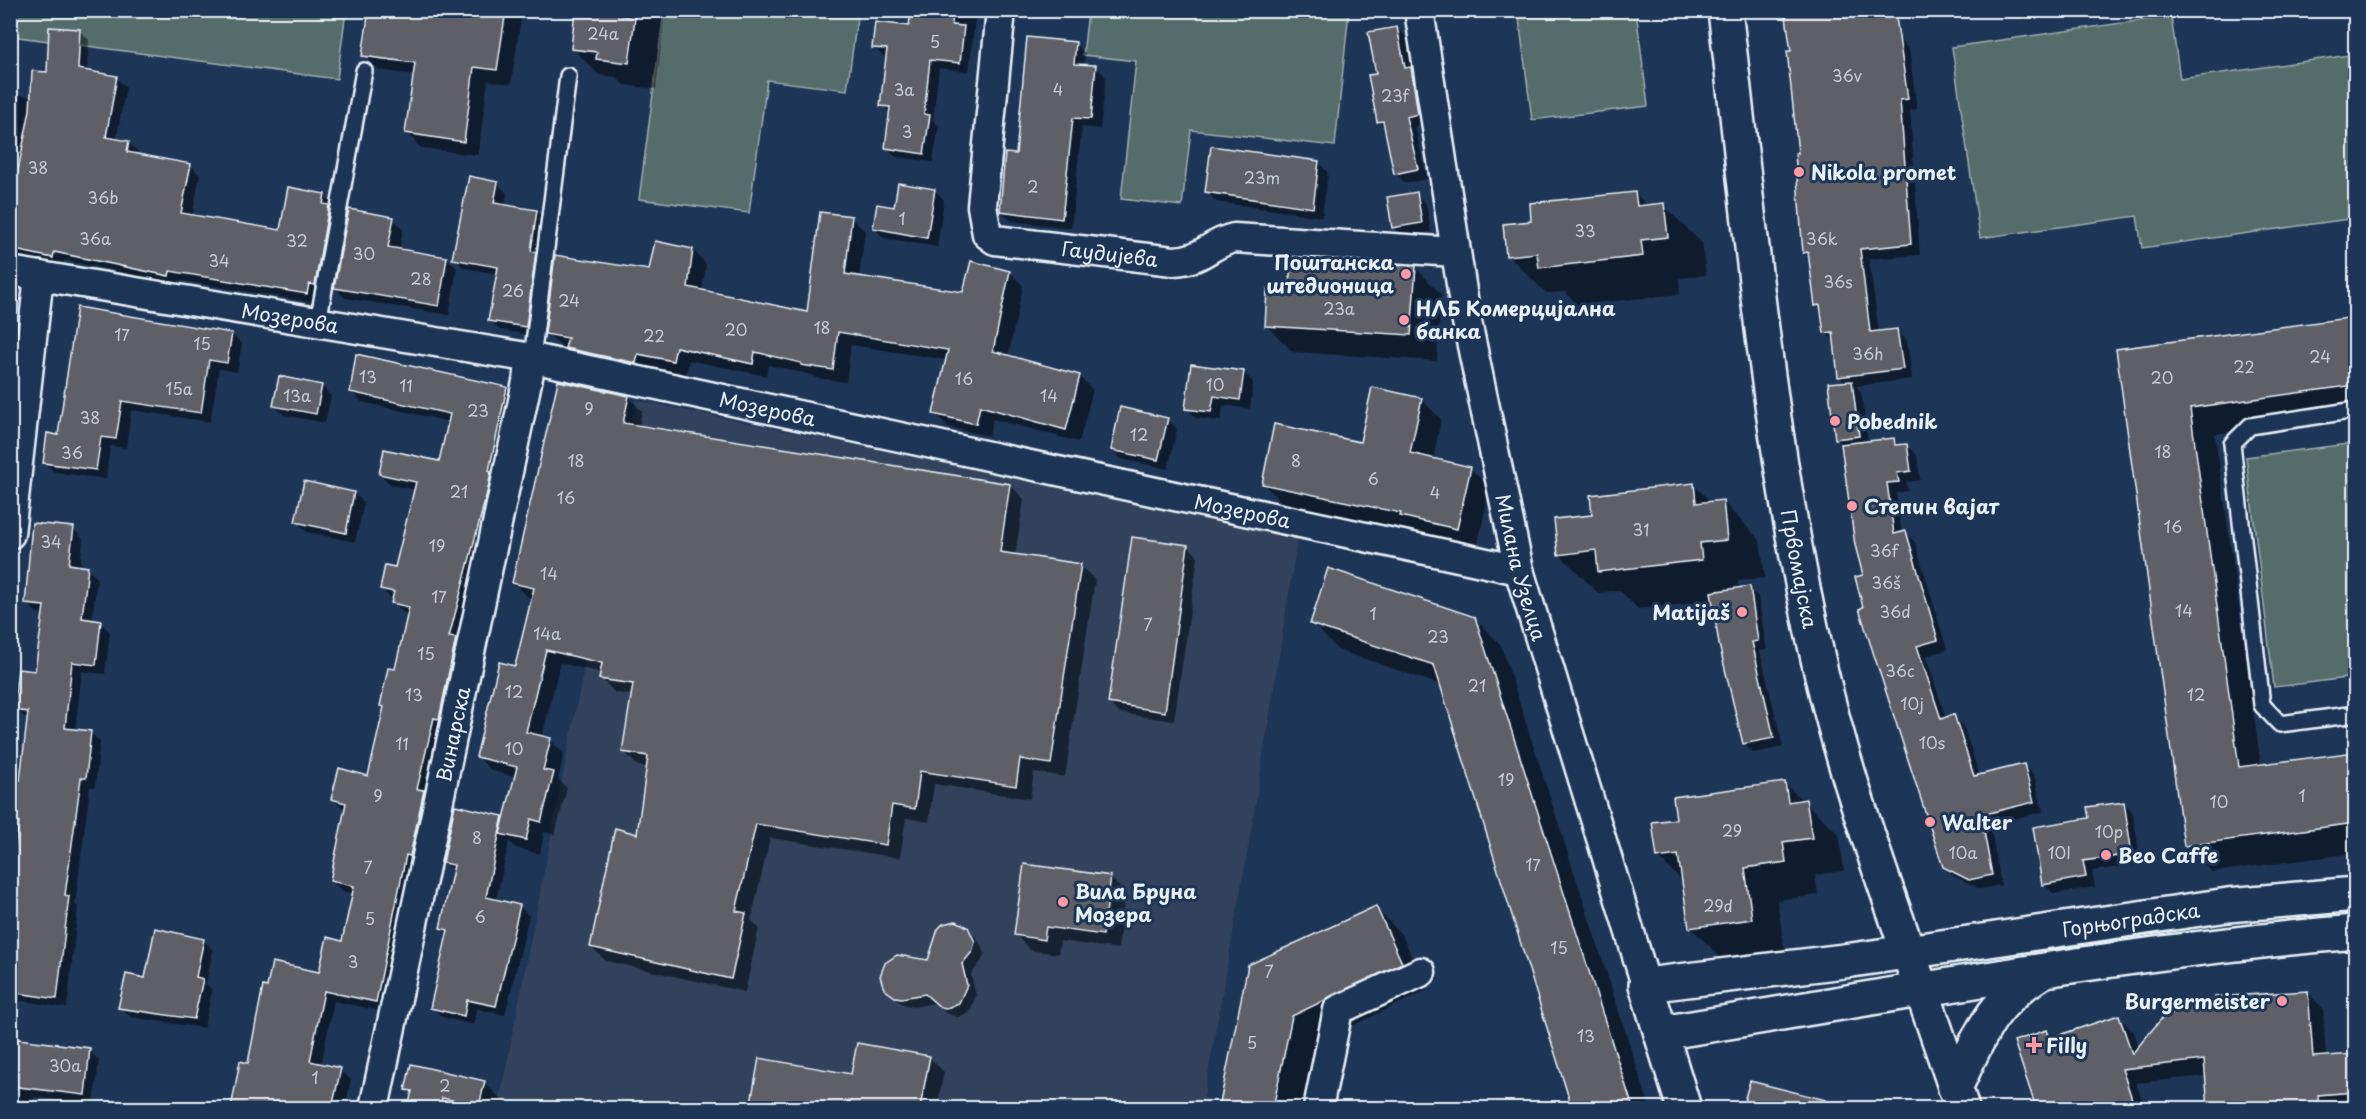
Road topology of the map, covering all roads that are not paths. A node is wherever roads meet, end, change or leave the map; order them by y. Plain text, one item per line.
1 (1001, 10) edge
2 (1419, 10) edge
3 (1725, 10) edge
4 (363, 71) dead end
5 (568, 76) dead end
6 (1455, 252) junction
7 (10, 270) edge
8 (39, 276) junction
9 (318, 322) junction
10 (532, 358) junction
11 (2355, 410) edge
12 (10, 534) edge
13 (1519, 570) junction
14 (2355, 714) edge
15 (2355, 894) edge
16 (2355, 933) edge
17 (1908, 951) junction
18 (1421, 972) dead end
19 (2041, 972) junction
20 (1646, 985) junction
21 (1921, 990) junction
22 (1660, 1033) junction
23 (1958, 1098) edge
24 (374, 1108) edge
25 (1318, 1108) edge
26 (1684, 1108) edge

1 - 6 street, Гаудијева
2 - 6 street, Милана Узелца
3 - 17 street, Првомајска
4 - 9 lane
5 - 10 lane
6 - 13 street, Милана Узелца
7 - 8 street, Мозерова
8 - 9 street, Мозерова
8 - 12 street
9 - 10 street, Мозерова
10 - 13 street, Мозерова
10 - 24 street, Винарска
11 - 14 lane
13 - 20 street, Милана Узелца
15 - 17 street, Горњоградска
16 - 19 street, Горњоградска
17 - 20 street, Горњоградска
17 - 21 street, Првомајска
18 - 25 street
19 - 21 street, Горњоградска
19 - 23 street
20 - 22 street, Милана Узелца
21 - 22 street, Горњоградска
21 - 23 street, Првомајска
22 - 26 street, Милана Узелца

